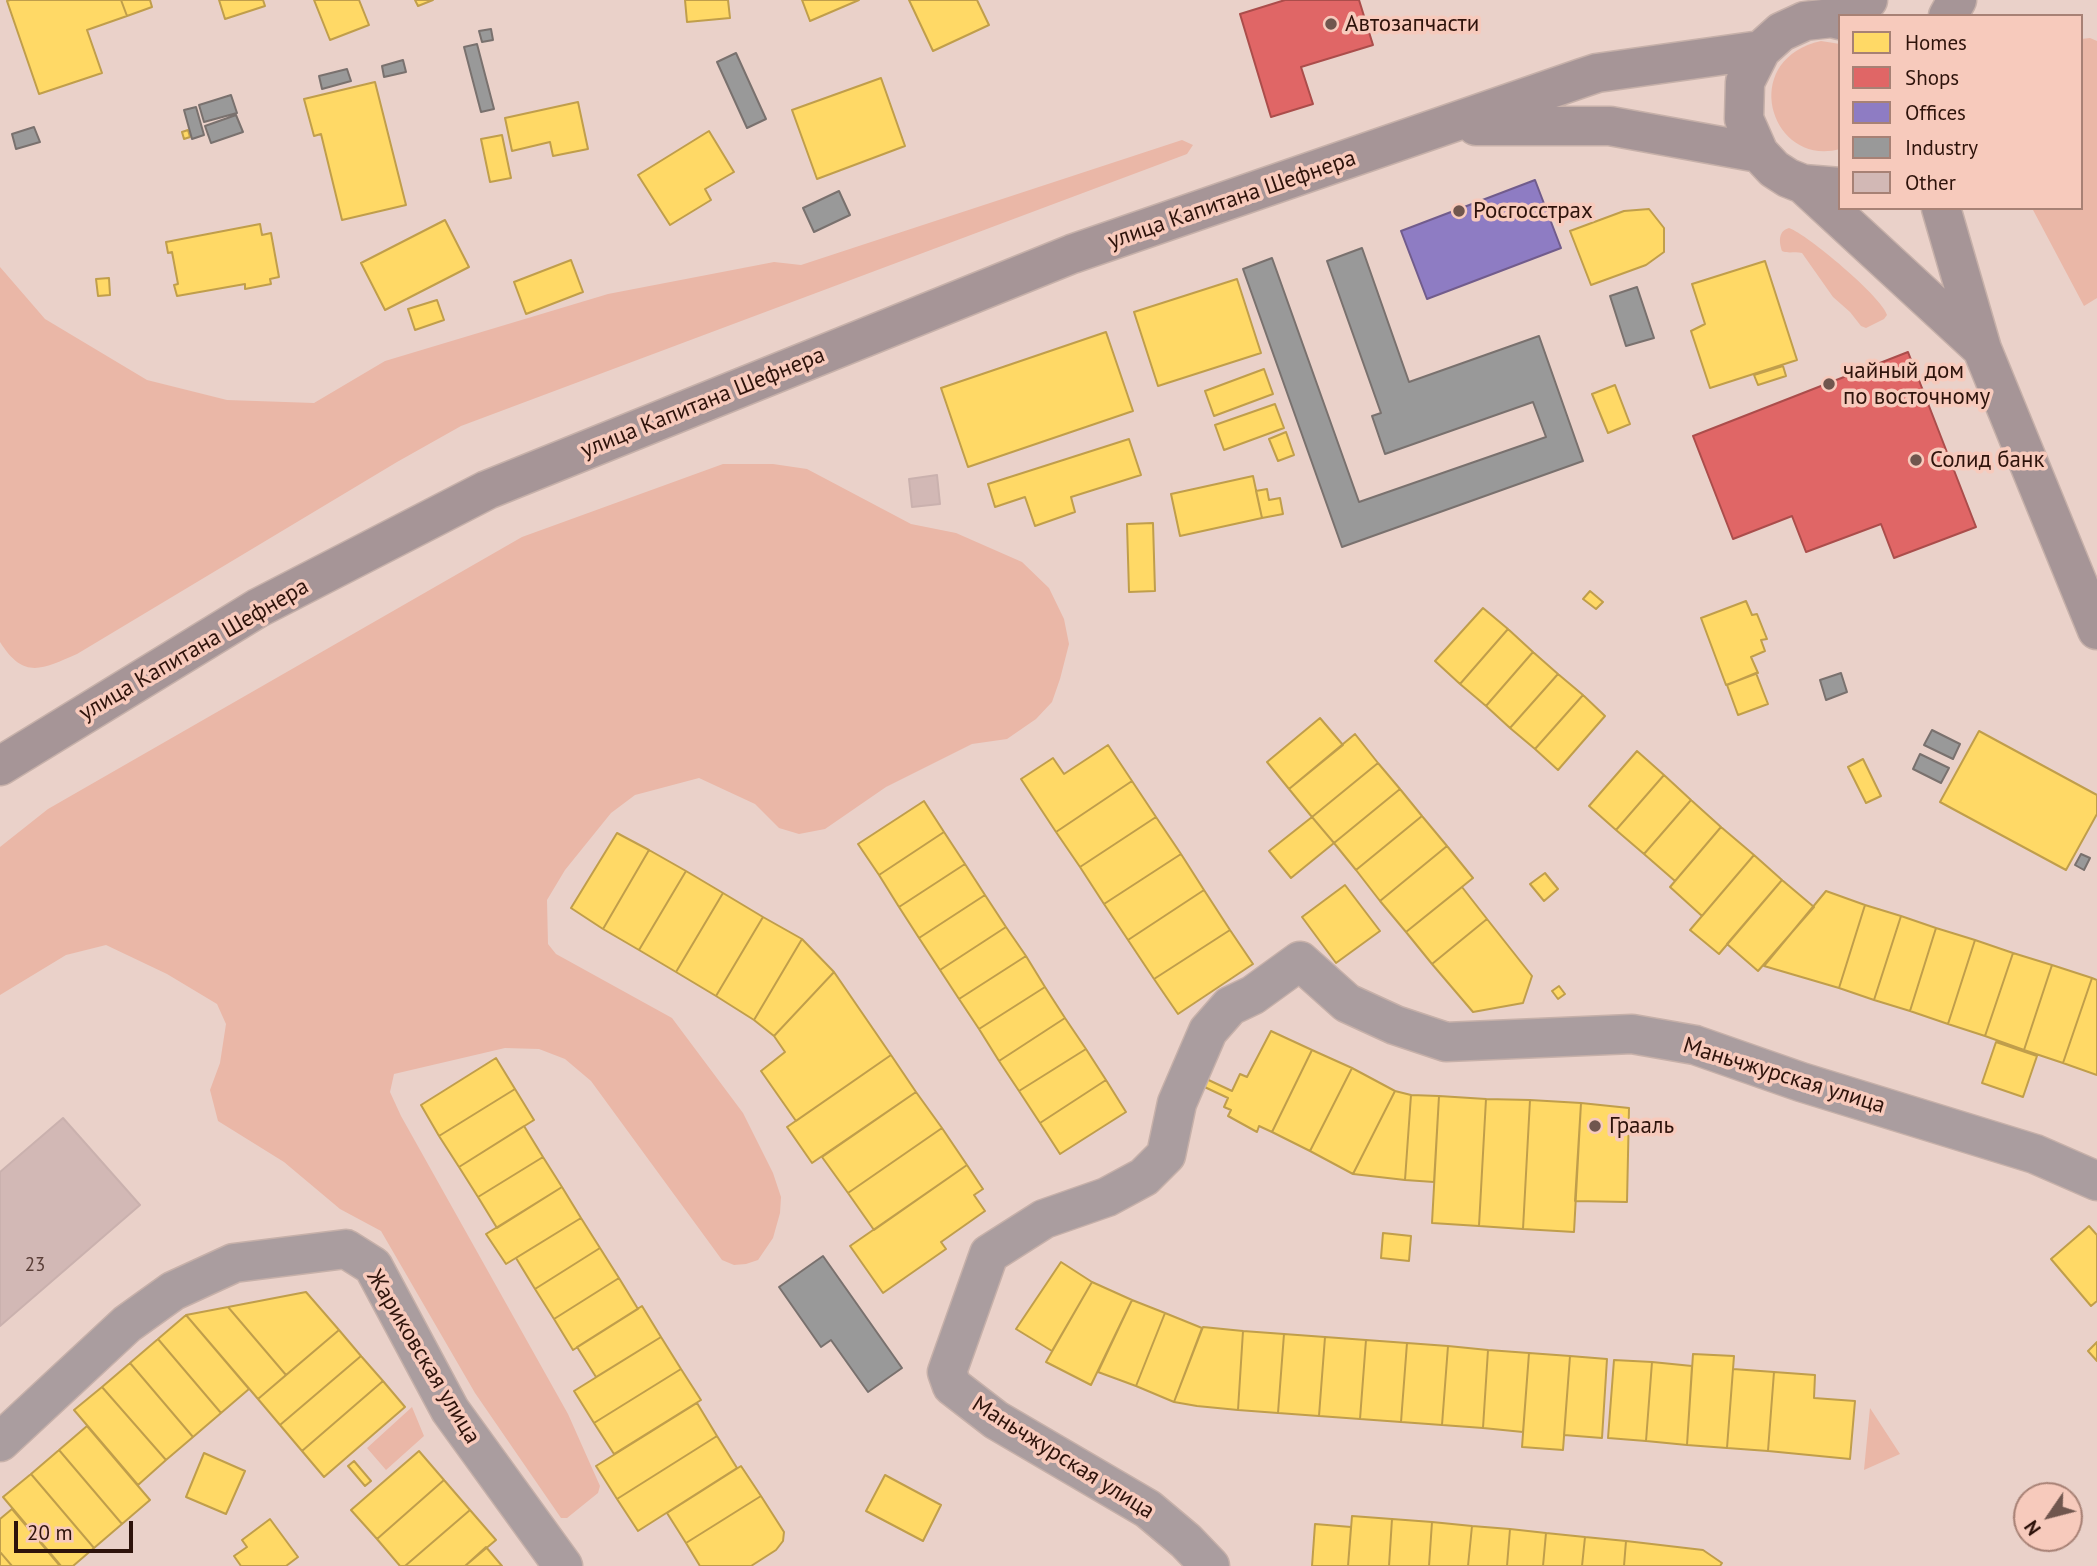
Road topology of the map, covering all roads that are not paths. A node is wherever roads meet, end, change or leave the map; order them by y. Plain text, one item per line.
1 (1868, 0) edge
2 (1844, 14) edge
3 (1836, 19) edge
4 (1761, 50) junction
5 (1446, 126) junction
6 (1759, 153) junction
7 (1821, 185) edge
8 (1838, 202) edge
9 (1846, 210) edge
10 (1942, 210) edge
11 (1982, 348) junction
12 (2097, 630) edge
13 (0, 766) edge
14 (2097, 1181) edge
15 (0, 1442) edge
16 (563, 1566) edge
17 (1210, 1566) edge

1 - 2 main road
3 - 4 main road
4 - 5 main road, улица Капитана Шефнера
4 - 6 main road
5 - 6 main road, улица Капитана Шефнера
5 - 13 main road, улица Капитана Шефнера
6 - 7 main road
7 - 8 main road
9 - 11 main road
10 - 11 main road
11 - 12 main road
14 - 17 street, Маньчжурская улица
15 - 16 street, Жариковская улица

